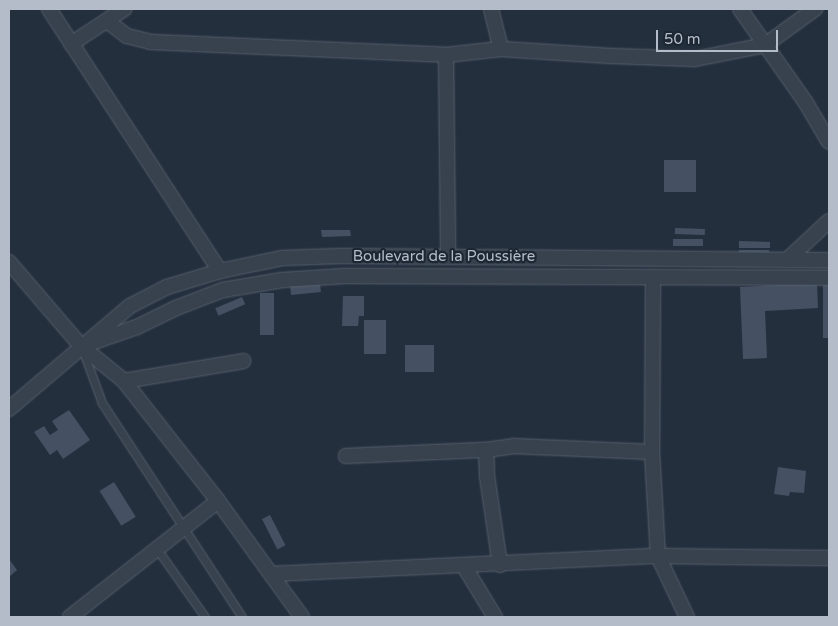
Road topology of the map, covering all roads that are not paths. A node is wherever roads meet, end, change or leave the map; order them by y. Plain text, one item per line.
1 (49, 9) edge
2 (124, 9) edge
3 (491, 9) edge
4 (740, 9) edge
5 (815, 9) edge
6 (107, 21) junction
7 (71, 44) junction
8 (765, 45) junction
9 (501, 49) junction
10 (446, 55) junction
11 (829, 142) edge
12 (829, 221) edge
13 (448, 256) junction
14 (787, 260) junction
15 (829, 260) edge
16 (9, 262) edge
17 (220, 270) junction
18 (653, 278) junction
19 (829, 278) edge
20 (81, 346) junction
21 (243, 361) dead end
22 (124, 381) junction
23 (9, 409) edge
24 (486, 450) junction
25 (652, 452) junction
26 (346, 456) dead end
27 (218, 501) junction
28 (184, 527) junction
29 (157, 549) junction
30 (658, 556) junction
31 (829, 558) edge
32 (500, 565) junction
33 (464, 566) junction
34 (271, 574) junction
35 (70, 617) edge
36 (205, 617) edge
37 (242, 617) edge
38 (302, 617) edge
39 (495, 617) edge
40 (687, 617) edge

1 - 7 street
2 - 6 street
3 - 9 street
4 - 8 street
5 - 8 street
6 - 7 street
6 - 10 street
7 - 17 street
8 - 9 street
8 - 11 street
9 - 10 street
10 - 13 street
12 - 14 street
13 - 14 street, Boulevard de la Poussière
13 - 17 street, Boulevard de la Poussière
14 - 15 street, Boulevard de la Poussière
16 - 20 street
17 - 20 street, Boulevard de la Poussière
18 - 19 street, Boulevard de la Poussière
18 - 20 street, Boulevard de la Poussière
18 - 25 street
20 - 22 street
20 - 23 street, Boulevard de la Poussière
20 - 28 lane
21 - 22 street
22 - 27 street
24 - 25 street
24 - 26 street
24 - 32 street
25 - 30 street
27 - 28 street
27 - 34 street
28 - 29 street
28 - 37 lane
29 - 35 street
29 - 36 lane
30 - 31 street
30 - 32 street
30 - 40 street
32 - 33 street
33 - 34 street
33 - 39 street
34 - 38 street

